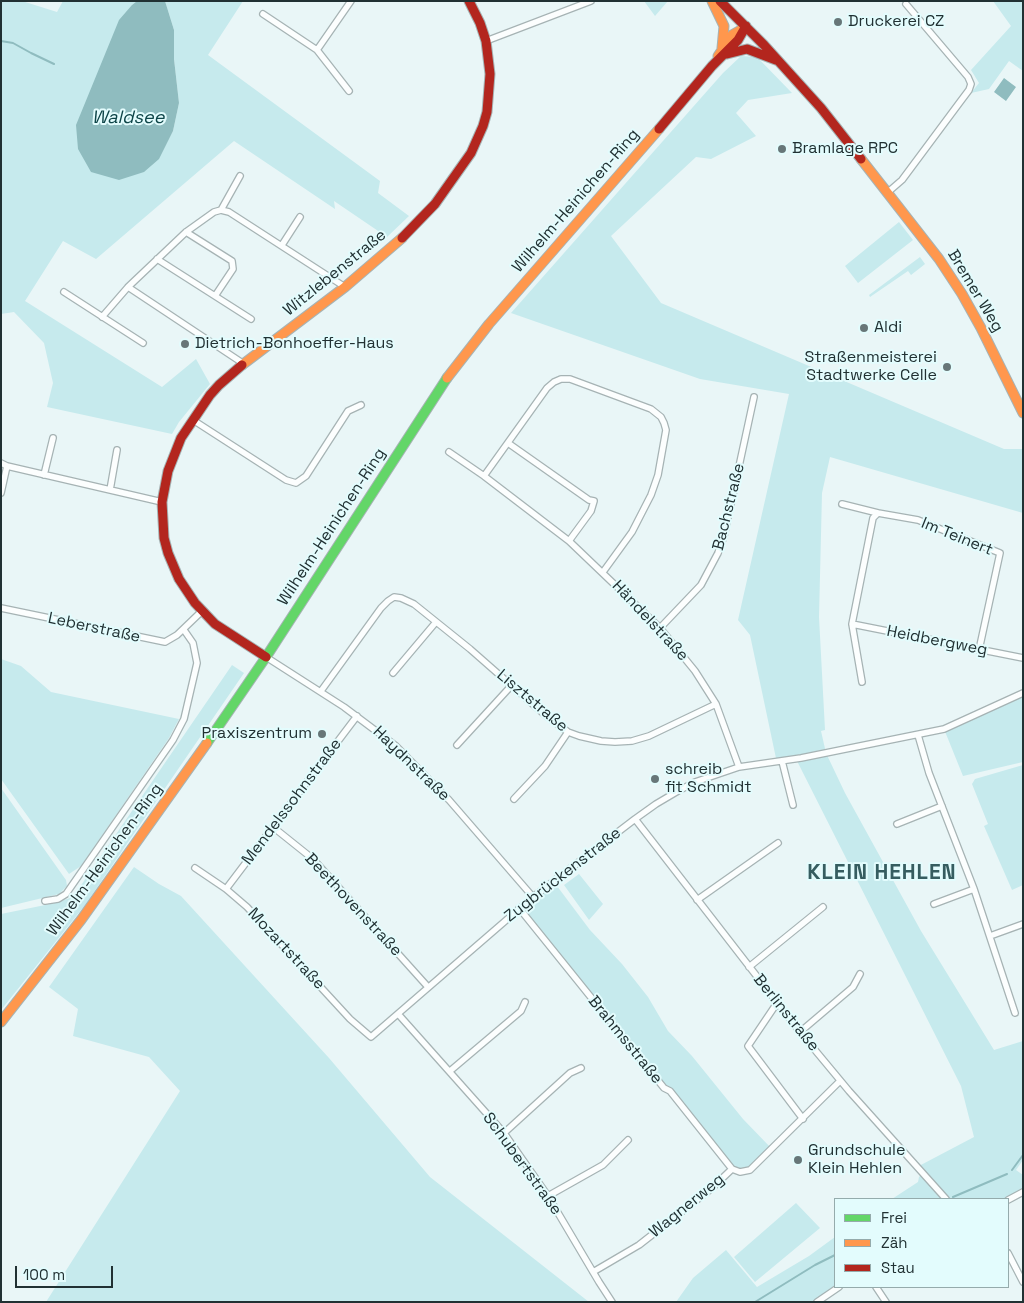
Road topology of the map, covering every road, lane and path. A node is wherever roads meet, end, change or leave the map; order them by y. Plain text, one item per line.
1 (352, 1) edge
2 (469, 1) edge
3 (592, 1) edge
4 (712, 1) edge
5 (720, 1) edge
6 (906, 4) dead end
7 (263, 14) dead end
8 (746, 26) junction
9 (486, 42) junction
10 (317, 50) junction
11 (722, 52) junction
12 (782, 64) junction
13 (349, 91) dead end
14 (240, 176) dead end
15 (887, 194) junction
16 (221, 210) junction
17 (300, 217) dead end
18 (186, 232) junction
19 (282, 245) junction
20 (157, 259) junction
21 (128, 287) junction
22 (345, 287) junction
23 (64, 292) dead end
24 (215, 296) junction
25 (102, 317) junction
26 (251, 319) dead end
27 (143, 343) dead end
28 (244, 364) junction
29 (754, 397) dead end
30 (361, 405) dead end
31 (1023, 413) edge
32 (192, 420) junction
33 (53, 438) dead end
34 (508, 443) junction
35 (117, 450) dead end
36 (449, 452) dead end
37 (4, 465) edge
38 (44, 475) junction
39 (484, 476) junction
40 (110, 490) junction
41 (1, 492) edge
42 (162, 502) junction
43 (842, 504) dead end
44 (878, 513) junction
45 (569, 541) junction
46 (603, 572) junction
47 (1, 608) edge
48 (202, 611) junction
49 (436, 622) junction
50 (852, 624) junction
51 (660, 628) junction
52 (184, 630) junction
53 (979, 650) junction
54 (266, 657) junction
55 (1023, 658) edge
56 (393, 673) dead end
57 (862, 682) dead end
58 (512, 685) junction
59 (321, 692) junction
60 (1023, 693) edge
61 (716, 704) junction
62 (357, 716) junction
63 (568, 732) junction
64 (918, 735) junction
65 (457, 745) dead end
66 (782, 760) junction
67 (739, 767) junction
68 (514, 799) dead end
69 (793, 805) dead end
70 (942, 806) junction
71 (635, 819) junction
72 (897, 824) dead end
73 (273, 827) junction
74 (778, 843) dead end
75 (195, 868) dead end
76 (226, 889) junction
77 (974, 889) junction
78 (533, 897) junction
79 (697, 900) junction
80 (45, 902) dead end
81 (934, 904) dead end
82 (823, 907) dead end
83 (519, 908) junction
84 (1023, 924) edge
85 (990, 936) junction
86 (749, 967) junction
87 (860, 974) dead end
88 (428, 987) junction
89 (525, 1002) dead end
90 (777, 1003) junction
91 (1015, 1013) dead end
92 (399, 1014) junction
93 (1, 1022) edge
94 (800, 1032) junction
95 (371, 1037) joint
96 (581, 1068) dead end
97 (450, 1071) junction
98 (840, 1080) junction
99 (803, 1118) junction
100 (504, 1133) junction
101 (628, 1140) dead end
102 (732, 1169) junction
103 (1023, 1192) edge
104 (548, 1196) junction
105 (945, 1198) edge
106 (1009, 1199) edge
107 (1009, 1255) edge
108 (593, 1272) junction
109 (1023, 1282) edge
110 (838, 1288) edge
111 (877, 1288) edge
112 (612, 1302) edge
113 (817, 1302) edge
114 (886, 1302) edge

1 - 10 street
2 - 9 main road, Witzlebenstraße
3 - 9 street
4 - 11 main road
5 - 8 main road, Bremer Weg
6 - 15 street
7 - 10 street
8 - 11 main road, Wilhelm-Heinichen-Ring
8 - 12 main road, Bremer Weg
9 - 22 main road, Witzlebenstraße
10 - 13 street
11 - 12 main road
11 - 54 main road, Wilhelm-Heinichen-Ring
12 - 15 main road, Bremer Weg
14 - 16 street
15 - 31 main road, Bremer Weg
16 - 18 street
16 - 19 street
17 - 19 street
18 - 20 street
18 - 24 street
19 - 22 street
20 - 21 street
20 - 24 street
21 - 25 street
21 - 28 street
22 - 28 main road, Witzlebenstraße
23 - 25 street
24 - 26 street
25 - 27 street
28 - 32 main road, Witzlebenstraße
29 - 51 street, Bachstraße
30 - 32 street
32 - 42 main road, Witzlebenstraße
33 - 38 street
34 - 39 street
34 - 45 street
34 - 46 street
35 - 40 street
36 - 39 street, Händelstraße
37 - 38 street
37 - 41 street
38 - 40 street
39 - 45 street, Händelstraße
40 - 42 street
42 - 48 main road, Witzlebenstraße
43 - 44 street, Im Teinert
44 - 50 street
44 - 53 street, Im Teinert
45 - 46 street, Händelstraße
46 - 51 street, Händelstraße
47 - 52 street, Leberstraße
48 - 52 street, Leberstraße
48 - 54 main road, Witzlebenstraße
49 - 56 street
49 - 58 street, Lisztstraße
49 - 59 street, Lisztstraße
50 - 53 street, Heidbergweg
50 - 57 street
51 - 61 street, Händelstraße
52 - 80 street
53 - 55 street, Heidbergweg
54 - 59 street, Haydnstraße
54 - 93 main road, Wilhelm-Heinichen-Ring
58 - 63 street, Lisztstraße
58 - 65 street
59 - 62 street, Haydnstraße
60 - 64 street, Zugbrückenstraße
61 - 63 street, Lisztstraße
61 - 67 street, Händelstraße
62 - 73 street, Mendelssohnstraße
62 - 78 street, Haydnstraße
63 - 68 street
64 - 66 street, Zugbrückenstraße
64 - 70 street
66 - 67 street, Zugbrückenstraße
66 - 69 street
67 - 71 street, Zugbrückenstraße
70 - 72 street
70 - 77 street
71 - 78 street, Zugbrückenstraße
71 - 79 street, Berlinstraße
73 - 76 street, Mendelssohnstraße
73 - 88 street, Beethovenstraße
74 - 79 street
75 - 76 street, Mozartstraße
76 - 95 street, Mozartstraße
77 - 81 street
77 - 85 street
78 - 83 street, Zugbrückenstraße
79 - 86 street, Berlinstraße
82 - 86 street
83 - 88 street, Zugbrückenstraße
83 - 102 street, Brahmsstraße
84 - 85 street
85 - 91 street
86 - 90 street, Berlinstraße
87 - 94 street
88 - 92 street, Zugbrückenstraße
89 - 97 street
90 - 94 street, Berlinstraße
90 - 99 street
92 - 95 street, Zugbrückenstraße
92 - 97 street, Schubertstraße
94 - 98 street, Berlinstraße
96 - 100 street
97 - 100 street, Schubertstraße
98 - 99 street, Wagnerweg
98 - 105 street, Berlinstraße
99 - 102 street, Wagnerweg
100 - 104 street, Schubertstraße
101 - 104 street
102 - 108 street, Wagnerweg
103 - 106 street
104 - 108 street, Schubertstraße
107 - 109 street
108 - 112 street, Schubertstraße
110 - 113 street
111 - 114 street

